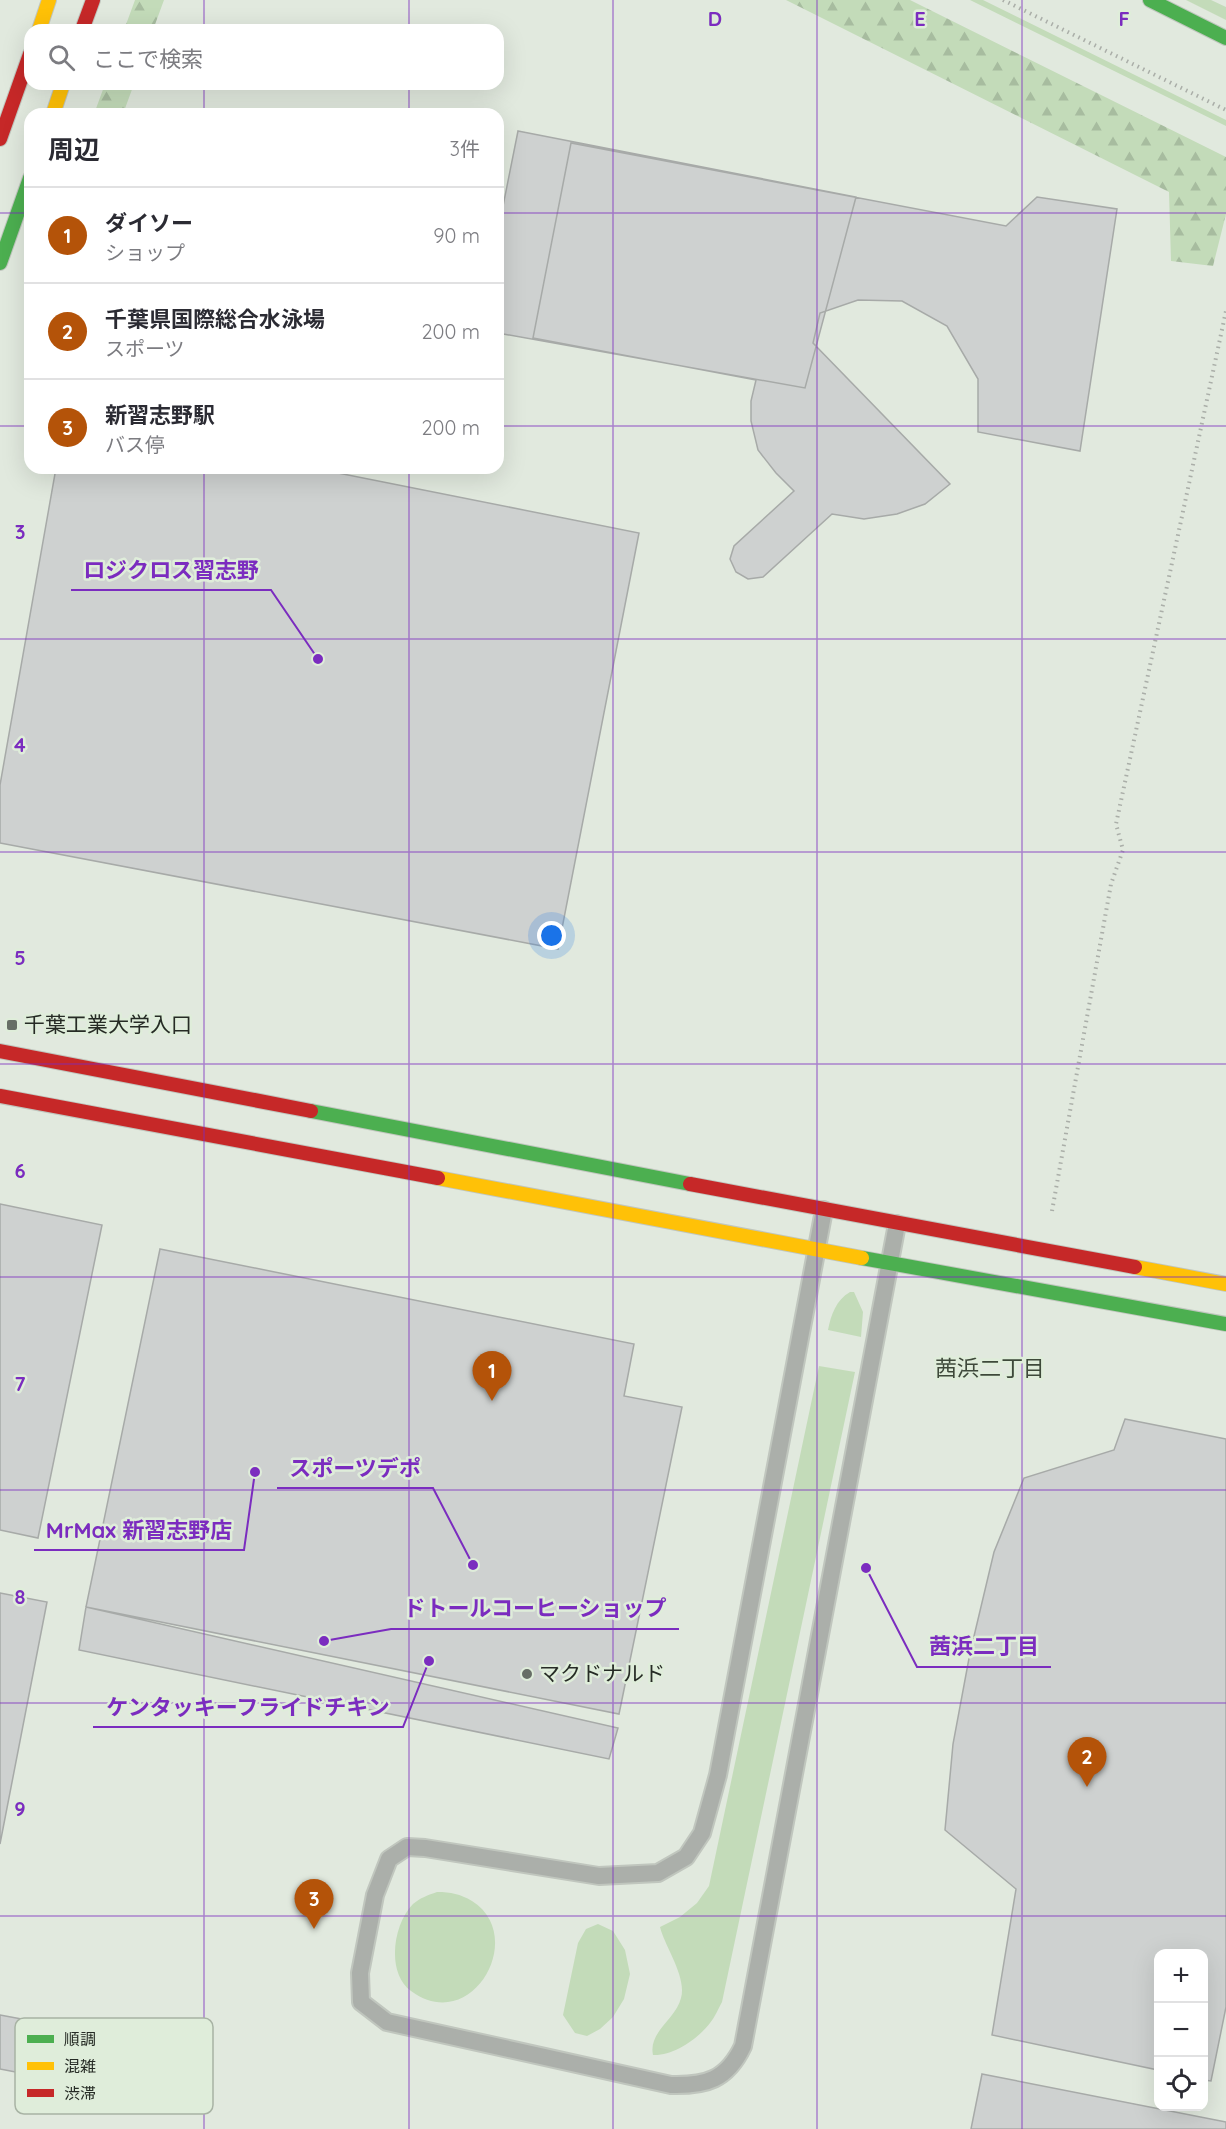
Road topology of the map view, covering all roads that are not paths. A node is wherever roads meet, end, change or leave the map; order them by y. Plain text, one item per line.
1 (49, 0) edge
2 (93, 0) edge
3 (1150, 0) edge
4 (41, 24) edge
5 (84, 24) edge
6 (1226, 38) edge
7 (24, 71) edge
8 (61, 90) edge
9 (55, 108) edge
10 (0, 139) edge
11 (24, 195) edge
12 (0, 263) edge
13 (0, 1051) edge
14 (0, 1096) edge
15 (824, 1210) junction
16 (897, 1224) junction
17 (817, 1249) junction
18 (890, 1263) junction
19 (1226, 1284) edge
20 (1226, 1323) edge

1 - 4 street
2 - 5 street
3 - 6 street
7 - 10 street
8 - 9 street
11 - 12 street
13 - 15 street
14 - 17 street
15 - 16 street
15 - 17 lane
16 - 18 lane
16 - 19 street
17 - 18 street
17 - 18 lane
18 - 20 street

